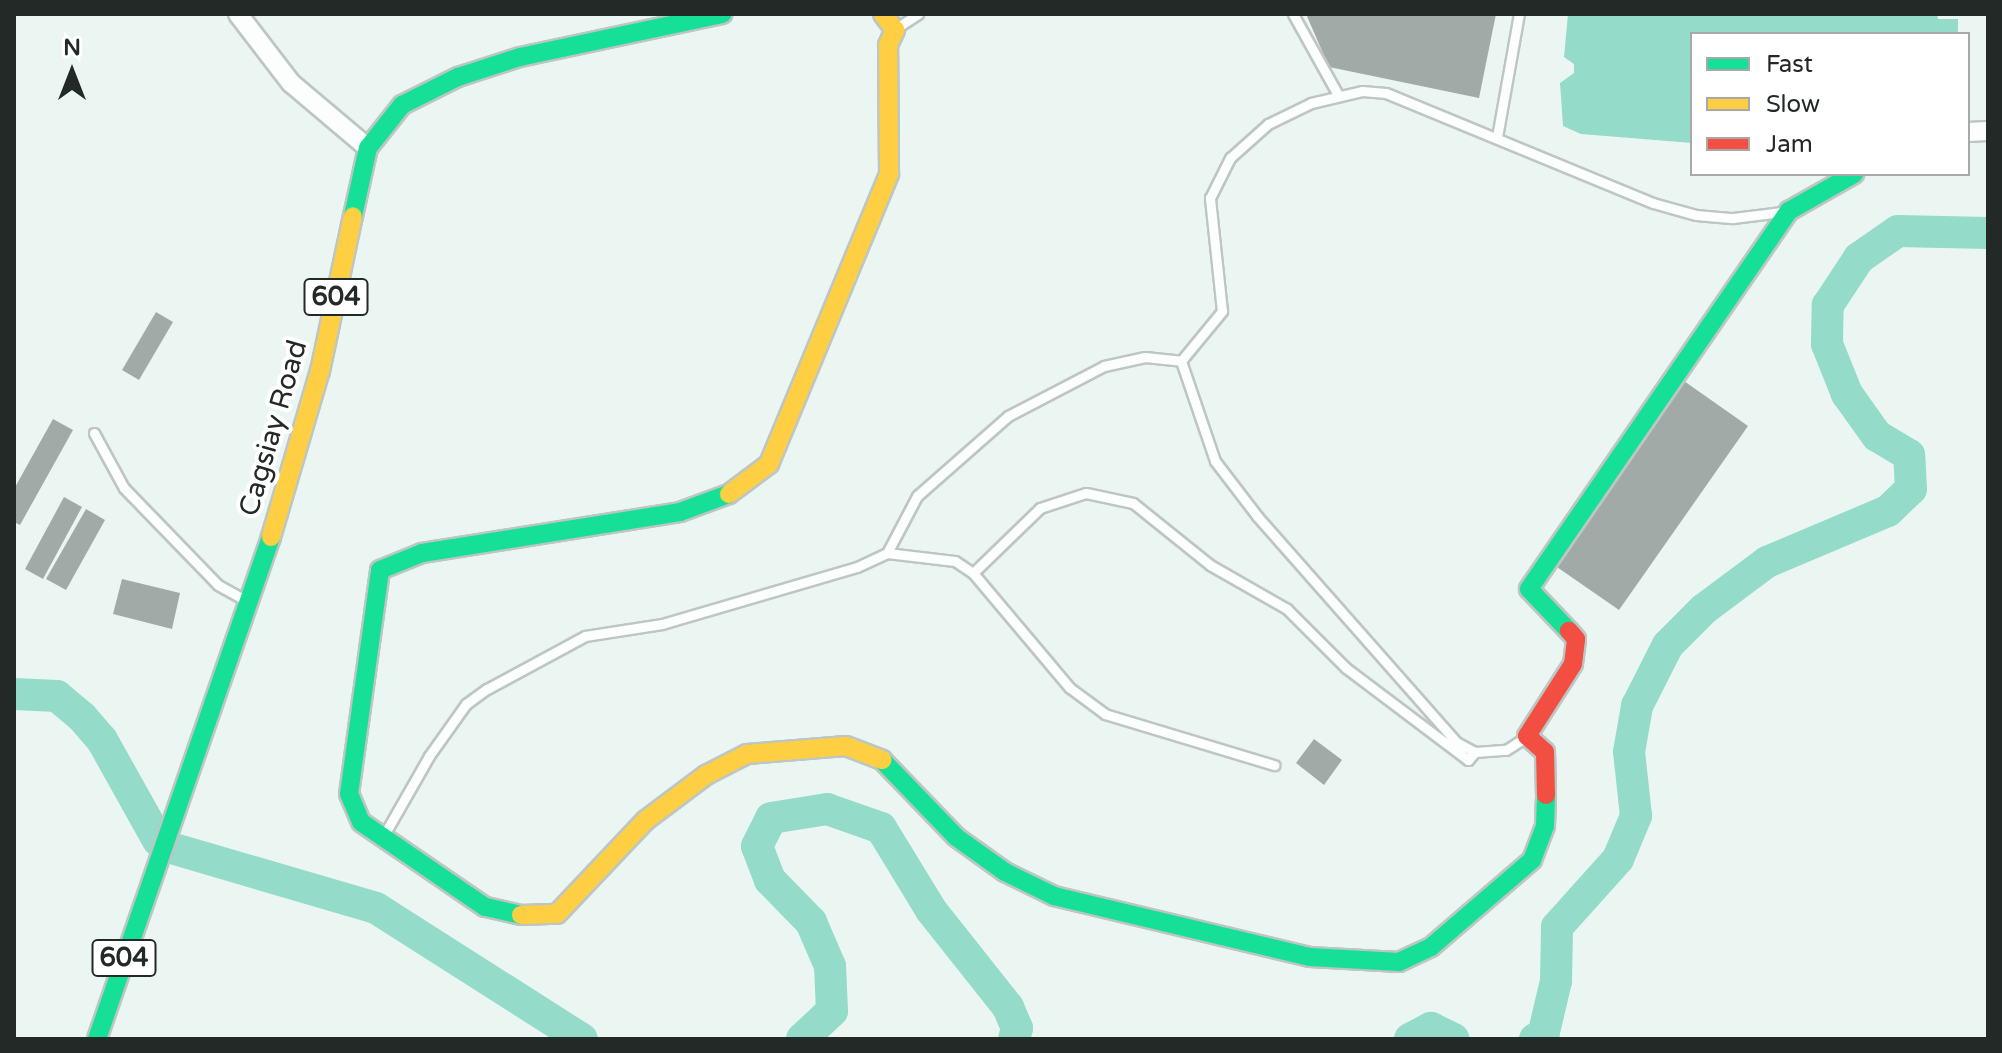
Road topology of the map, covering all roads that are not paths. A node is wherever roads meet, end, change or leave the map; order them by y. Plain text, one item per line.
1 (238, 14) edge
2 (722, 14) edge
3 (883, 14) edge
4 (918, 14) edge
5 (1293, 14) edge
6 (1519, 14) edge
7 (895, 30) junction
8 (1338, 95) junction
9 (1497, 137) junction
10 (368, 148) junction
11 (1850, 176) edge
12 (1789, 211) junction
13 (1181, 361) junction
14 (94, 433) dead end
15 (887, 553) junction
16 (973, 573) junction
17 (250, 602) junction
18 (1527, 736) junction
19 (1475, 752) junction
20 (1274, 765) dead end
21 (383, 838) junction
22 (97, 1039) edge

1 - 10 street
2 - 10 street, Cagsiay Road / 604
3 - 7 street
4 - 7 lane
5 - 8 lane
6 - 9 lane
7 - 21 street
8 - 9 lane
8 - 13 lane
9 - 12 lane
10 - 17 street, Cagsiay Road / 604
11 - 12 street
12 - 18 street
13 - 15 lane
13 - 19 lane
14 - 17 lane
15 - 16 lane
15 - 21 lane
16 - 19 lane
16 - 20 lane
17 - 22 street, Cagsiay Road / 604
18 - 19 lane
18 - 21 street

